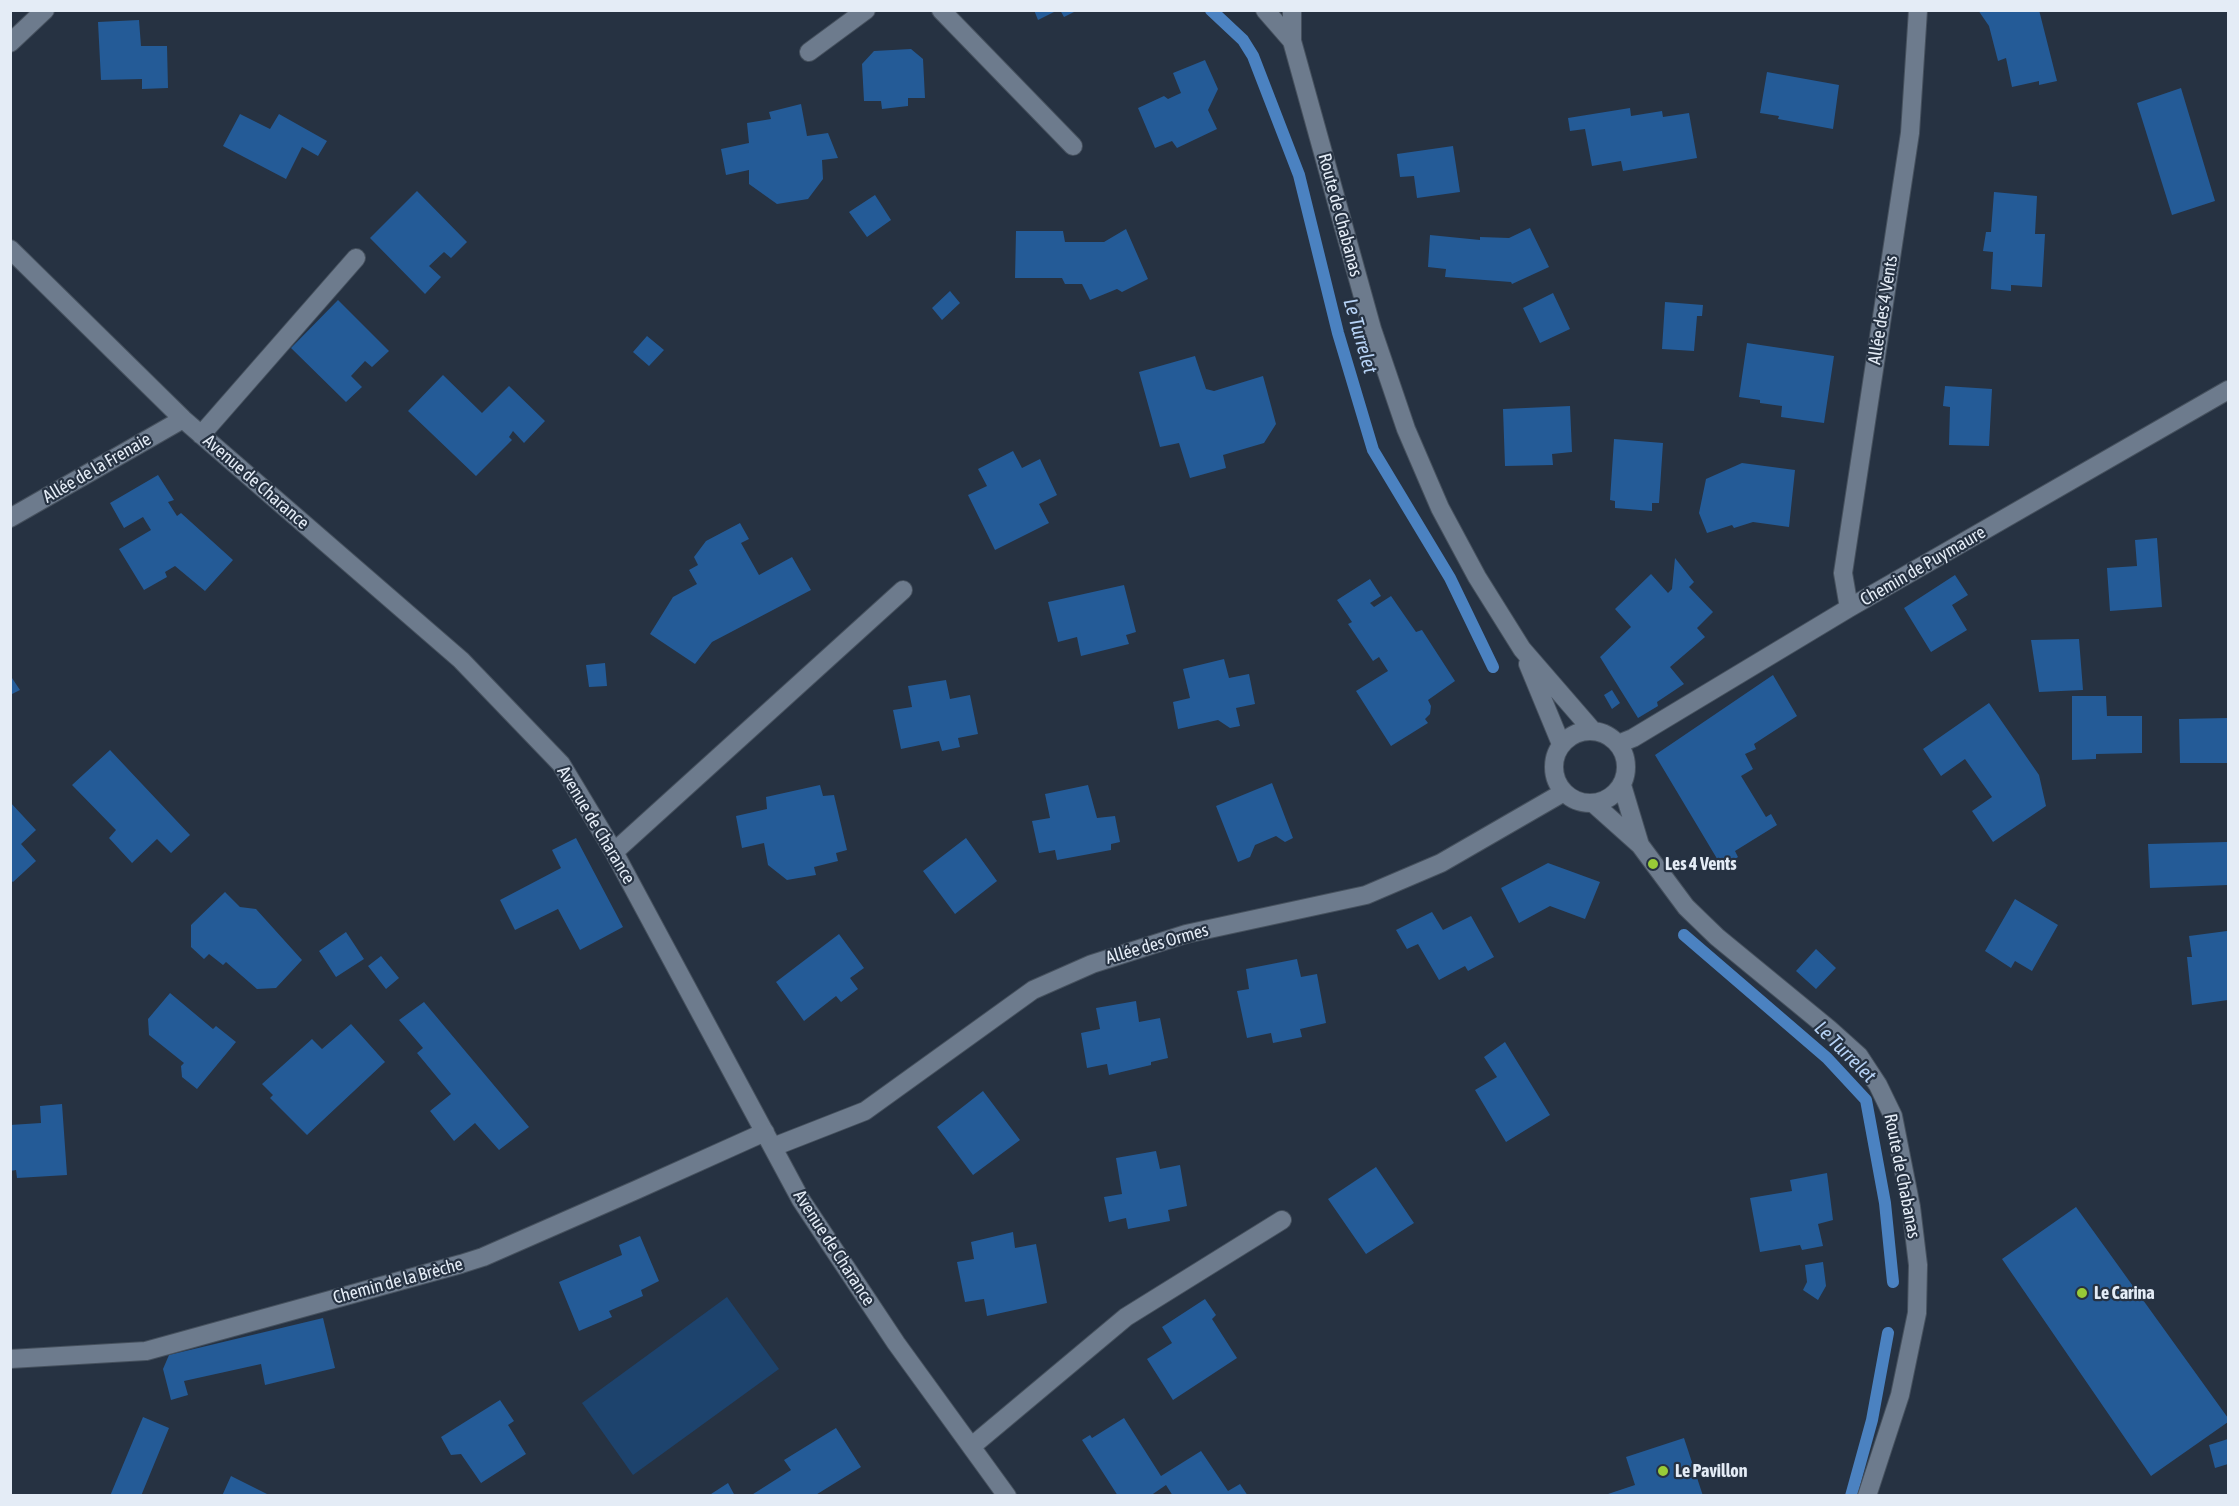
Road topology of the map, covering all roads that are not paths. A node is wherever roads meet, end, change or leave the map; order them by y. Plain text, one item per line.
1 (45, 10) edge
2 (866, 10) edge
3 (941, 10) edge
4 (1265, 10) edge
5 (1292, 10) edge
6 (1918, 10) edge
7 (1292, 41) junction
8 (10, 43) edge
9 (808, 52) dead end
10 (1073, 146) dead end
11 (10, 249) edge
12 (356, 258) dead end
13 (2229, 390) edge
14 (183, 419) junction
15 (201, 435) junction
16 (10, 518) edge
17 (903, 590) dead end
18 (1849, 608) junction
19 (1522, 649) junction
20 (1593, 731) junction
21 (1561, 744) junction
22 (1618, 744) junction
23 (1622, 784) junction
24 (1564, 792) junction
25 (1593, 803) junction
26 (1640, 845) junction
27 (614, 852) junction
28 (769, 1139) junction
29 (1282, 1220) dead end
30 (10, 1359) edge
31 (972, 1446) junction
32 (1007, 1496) edge
33 (1867, 1496) edge

1 - 8 street
2 - 9 street
3 - 10 street
4 - 7 street, Route de Chabanas
5 - 7 street
6 - 18 street, Allée des 4 Vents
7 - 19 street, Route de Chabanas
11 - 14 street, Avenue de Charance
12 - 15 street
13 - 18 street, Chemin de Puymaure
14 - 15 street, Avenue de Charance
14 - 16 street, Allée de la Frenaie
15 - 27 street, Avenue de Charance
17 - 27 street
18 - 22 street, Chemin de Puymaure
19 - 20 street, Route de Chabanas
19 - 21 street, Route de Chabanas
20 - 21 street
20 - 22 street
21 - 24 street
22 - 23 street
23 - 25 street
23 - 26 street, Route de Chabanas
24 - 25 street
24 - 28 street, Allée des Ormes
25 - 26 street, Route de Chabanas
26 - 33 street, Route de Chabanas
27 - 28 street, Avenue de Charance
28 - 30 street, Chemin de la Brèche
28 - 31 street, Avenue de Charance
29 - 31 street
31 - 32 street, Avenue de Charance

